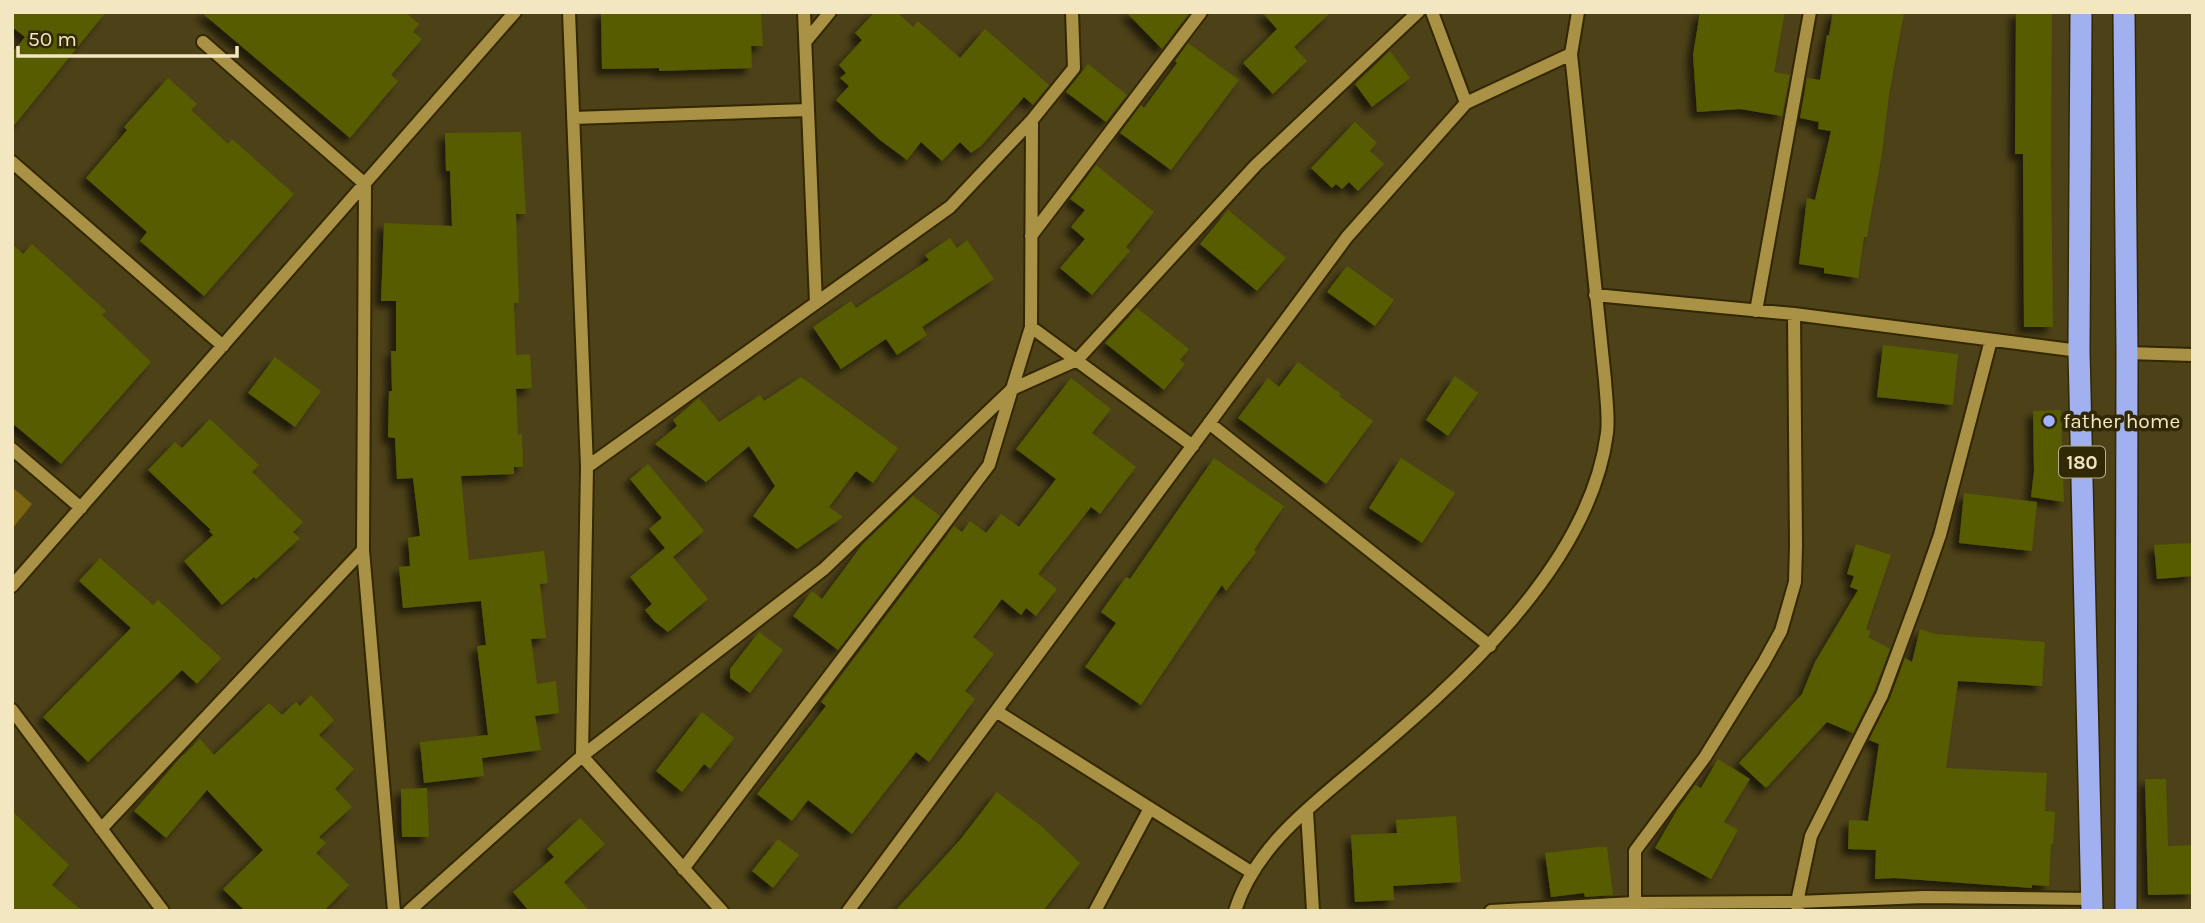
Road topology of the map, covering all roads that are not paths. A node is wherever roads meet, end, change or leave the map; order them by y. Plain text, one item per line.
1 (569, 12) edge
2 (804, 12) edge
3 (830, 12) edge
4 (1072, 12) edge
5 (1201, 12) edge
6 (1418, 12) edge
7 (1432, 12) edge
8 (1578, 12) edge
9 (1810, 12) edge
10 (2081, 12) edge
11 (2124, 12) edge
12 (511, 14) edge
13 (806, 41) junction
14 (203, 42) dead end
15 (1571, 54) junction
16 (1466, 103) junction
17 (808, 110) junction
18 (573, 118) junction
19 (1032, 120) junction
20 (12, 162) edge
21 (365, 184) junction
22 (1031, 236) junction
23 (1595, 295) junction
24 (816, 303) junction
25 (1756, 311) junction
26 (1794, 314) junction
27 (1031, 327) junction
28 (1991, 340) junction
29 (223, 346) junction
30 (2079, 351) junction
31 (2127, 353) junction
32 (2193, 355) edge
33 (1077, 360) junction
34 (1012, 389) junction
35 (1209, 424) junction
36 (1193, 446) junction
37 (12, 449) edge
38 (587, 467) junction
39 (81, 508) junction
40 (363, 550) junction
41 (12, 586) edge
42 (1490, 646) junction
43 (12, 710) edge
44 (996, 711) junction
45 (582, 756) junction
46 (1150, 808) junction
47 (1307, 811) junction
48 (101, 829) junction
49 (684, 869) junction
50 (1251, 872) junction
51 (2093, 905) edge
52 (1798, 906) edge
53 (155, 907) edge
54 (1634, 907) edge
55 (394, 911) edge
56 (409, 911) edge
57 (722, 911) edge
58 (848, 911) edge
59 (1095, 911) edge
60 (1235, 911) edge
61 (1313, 911) edge
62 (1491, 911) edge
63 (2126, 911) edge

1 - 18 street
2 - 13 street
3 - 13 street
4 - 19 street
5 - 22 street
6 - 33 street
7 - 16 street
8 - 15 street
9 - 25 street
10 - 30 highway, 180
11 - 31 highway, 180
12 - 21 street
13 - 17 street
14 - 21 street
15 - 16 street
15 - 23 street
16 - 35 street
17 - 18 street
17 - 24 street
18 - 38 street
19 - 22 street
19 - 24 street
20 - 29 street
21 - 29 street
21 - 40 street
22 - 27 street
23 - 25 street
23 - 42 street
24 - 38 street
25 - 26 street
26 - 28 street
26 - 54 street
27 - 33 street
27 - 34 street
28 - 30 street
28 - 52 street
29 - 39 street
30 - 51 highway, 180
31 - 32 street
31 - 63 highway, 180
33 - 34 street
33 - 36 street
34 - 45 street
34 - 49 street
35 - 36 street
35 - 42 street
36 - 44 street
37 - 39 street
38 - 45 street
39 - 41 street
40 - 48 street
40 - 55 street
42 - 47 street
43 - 48 street
44 - 46 street
44 - 58 street
45 - 49 street
45 - 56 street
46 - 50 street
46 - 59 street
47 - 50 street
47 - 61 street
48 - 53 street
49 - 57 street
50 - 60 street
51 - 52 street
52 - 54 street
54 - 62 street

